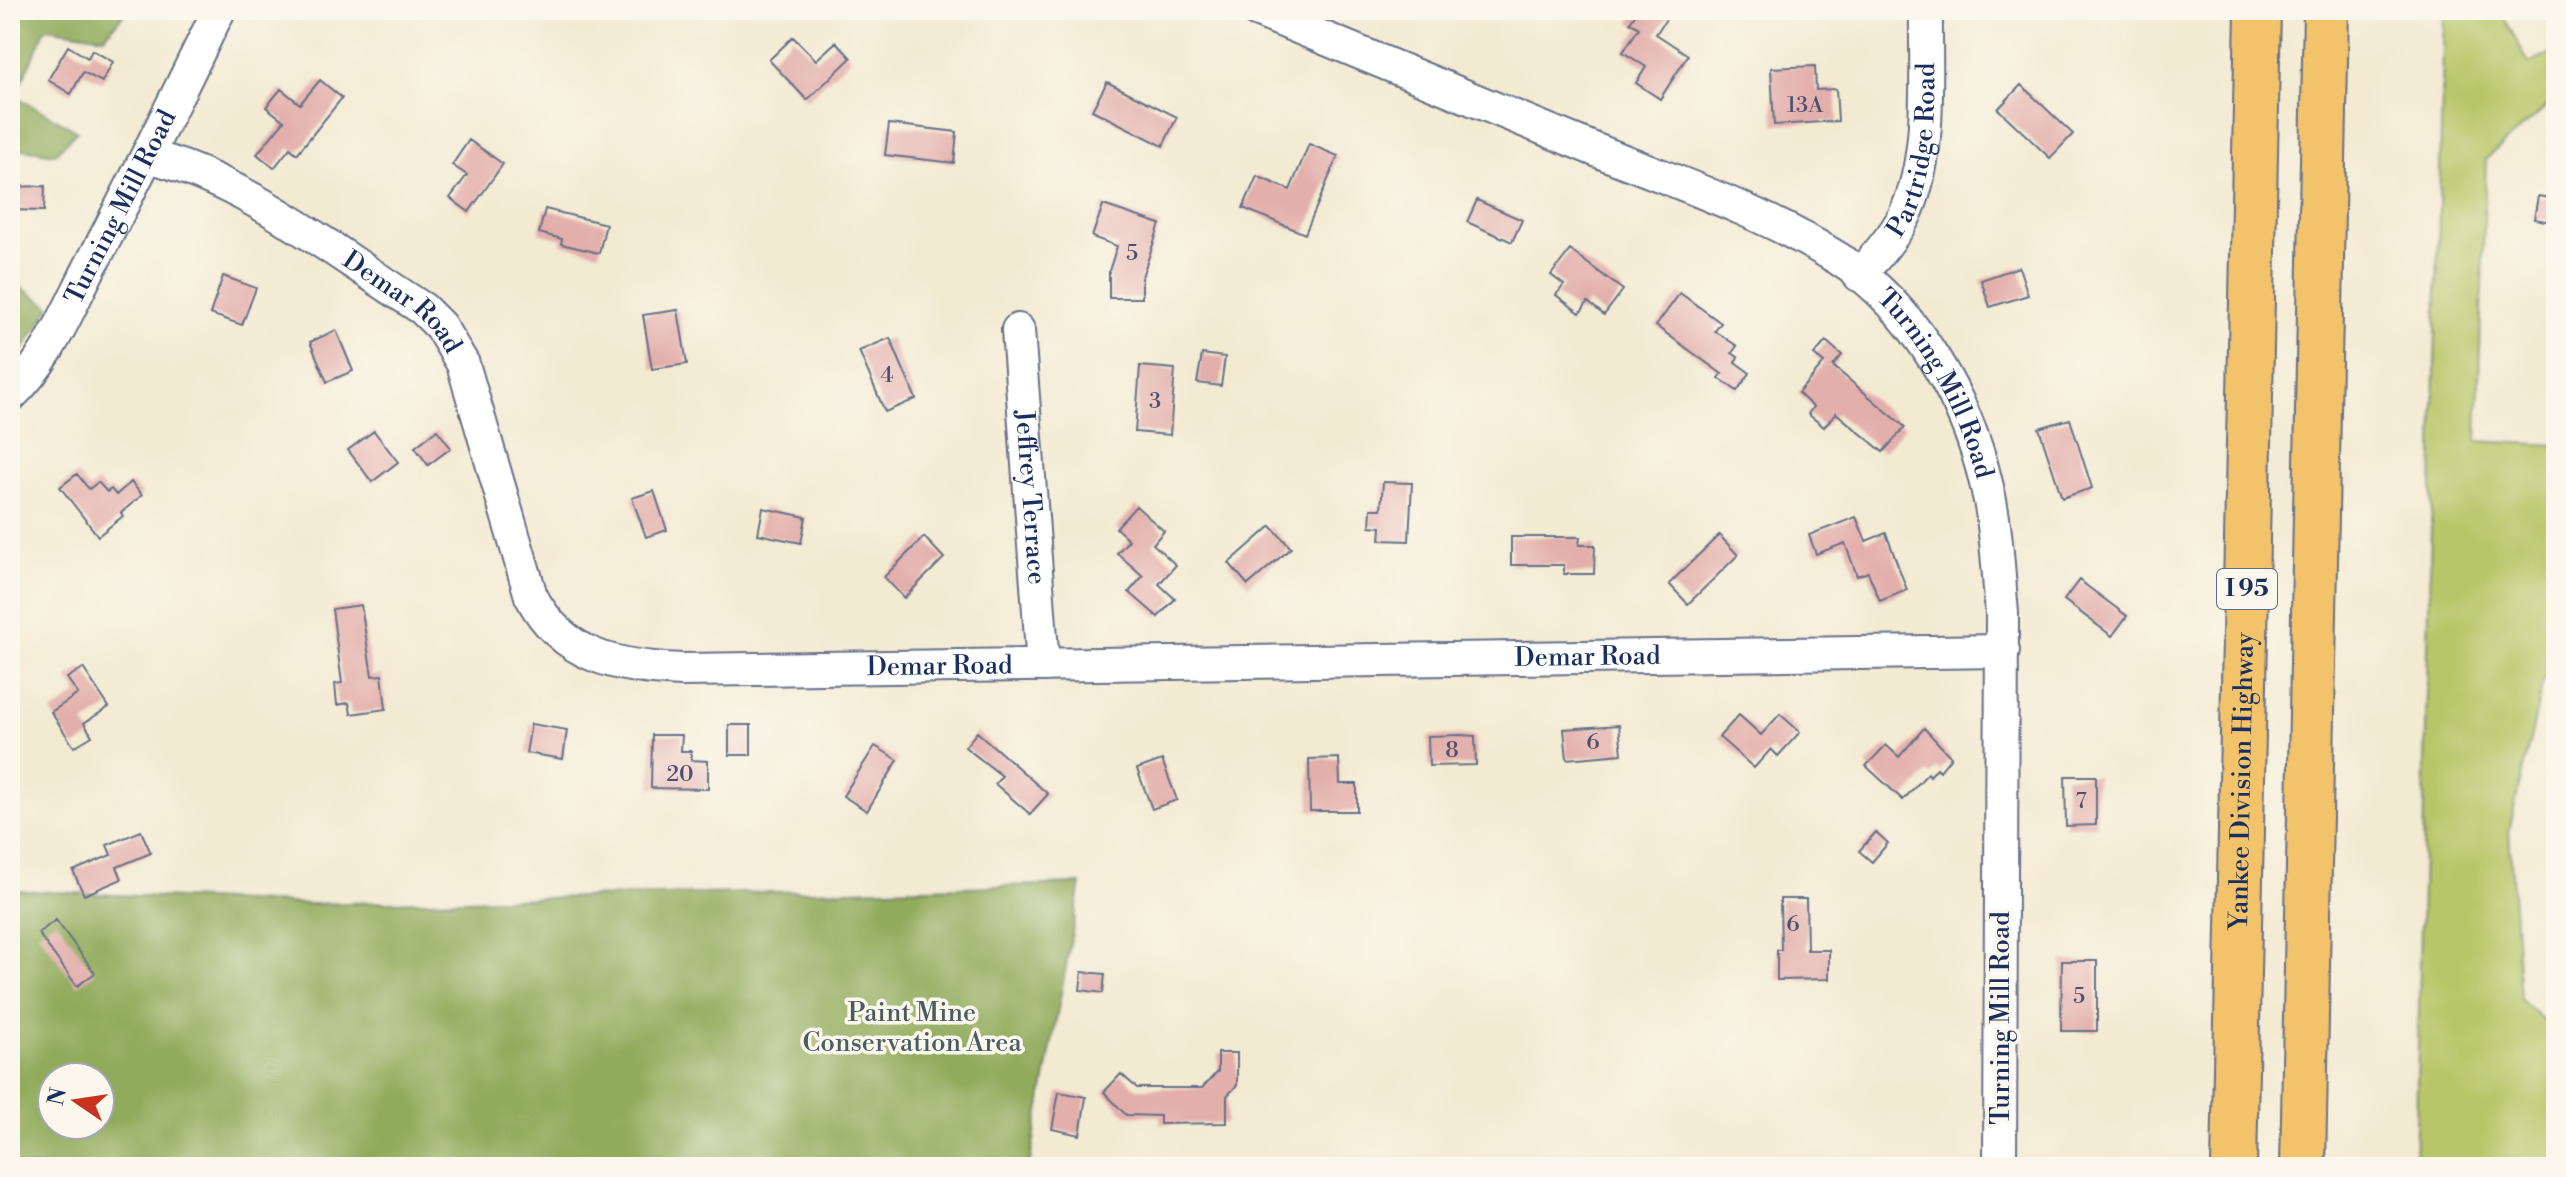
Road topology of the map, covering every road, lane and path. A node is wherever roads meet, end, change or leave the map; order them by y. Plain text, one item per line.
1 (219, 10) edge
2 (1256, 10) edge
3 (1926, 10) edge
4 (2258, 10) edge
5 (2326, 10) edge
6 (148, 156) junction
7 (1859, 275) junction
8 (1018, 330) dead end
9 (10, 396) edge
10 (2003, 651) junction
11 (1043, 665) junction
12 (2000, 1167) edge
13 (2234, 1167) edge
14 (2303, 1167) edge

1 - 6 street, Turning Mill Road
2 - 7 street, Turning Mill Road
3 - 7 street, Partridge Road
4 - 13 highway, Yankee Division Highway / I 95
5 - 14 highway, I 95
6 - 9 street, Turning Mill Road
6 - 11 street, Demar Road
7 - 10 street, Turning Mill Road
8 - 11 street, Jeffrey Terrace
10 - 11 street, Demar Road
10 - 12 street, Turning Mill Road

